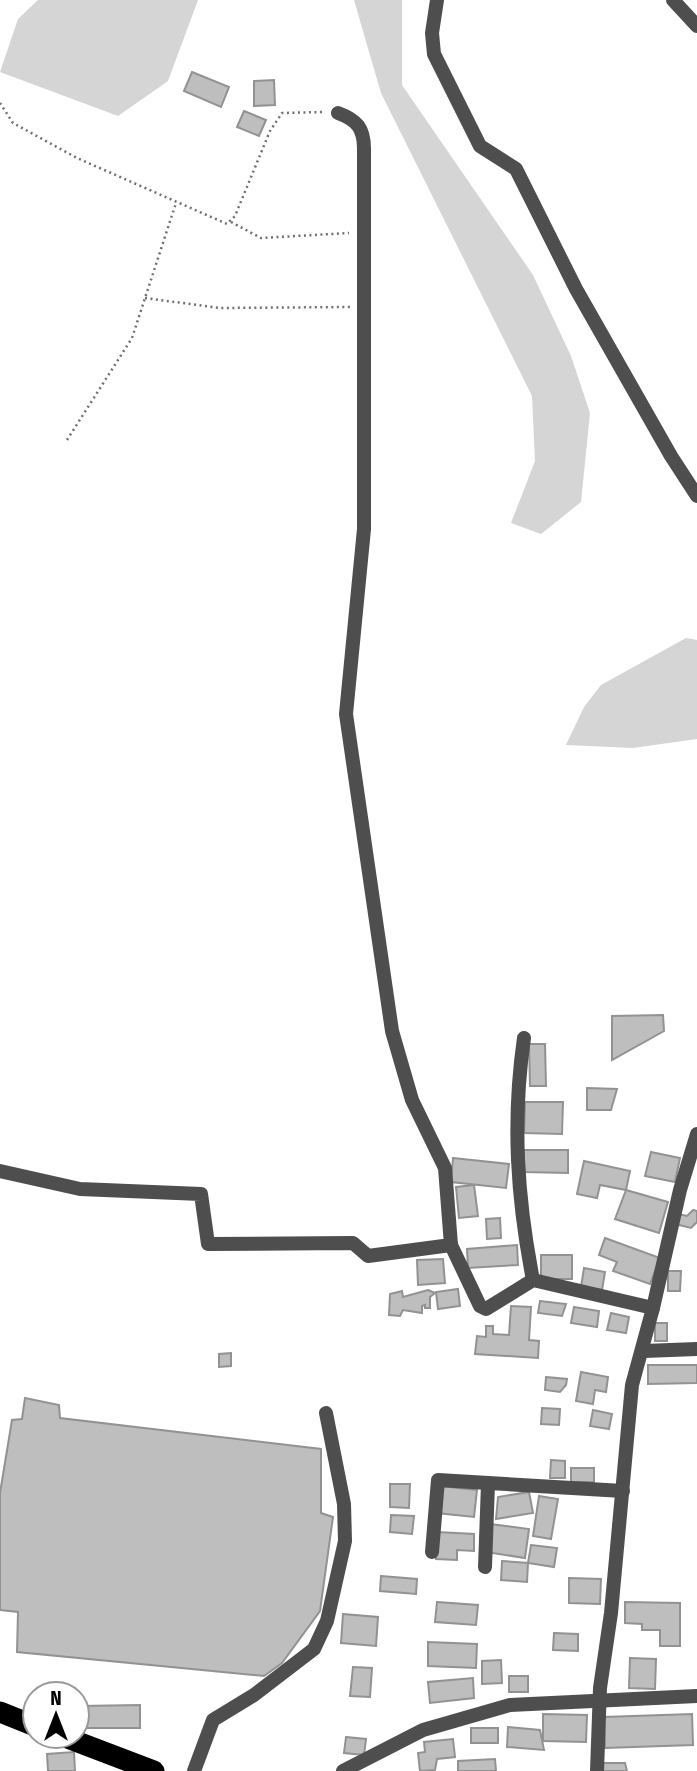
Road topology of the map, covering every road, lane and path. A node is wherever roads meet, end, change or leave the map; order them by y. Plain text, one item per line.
1 (437, 0) edge
2 (673, 0) edge
3 (697, 26) edge
4 (0, 103) edge
5 (338, 113) joint
6 (176, 203) junction
7 (231, 222) junction
8 (364, 232) junction
9 (145, 298) junction
10 (364, 307) junction
11 (67, 440) dead end
12 (697, 496) edge
13 (524, 1038) dead end
14 (697, 1134) edge
15 (0, 1171) edge
16 (451, 1245) junction
17 (533, 1280) junction
18 (653, 1308) junction
19 (697, 1349) edge
20 (644, 1351) junction
21 (326, 1413) dead end
22 (488, 1483) junction
23 (623, 1492) junction
24 (432, 1552) dead end
25 (485, 1567) dead end
26 (697, 1696) edge
27 (599, 1700) junction
28 (0, 1712) edge
29 (21, 1720) edge
30 (91, 1747) edge
31 (154, 1771) edge
32 (194, 1771) edge
33 (343, 1771) edge
34 (597, 1771) edge

1 - 12 street
2 - 3 street
4 - 6 path
5 - 7 path
5 - 8 street
6 - 7 path
6 - 9 path
7 - 8 path
8 - 10 street
9 - 10 path
9 - 11 path
10 - 16 street
13 - 17 street
14 - 18 street
15 - 16 street
16 - 17 street
17 - 18 street
18 - 20 street
19 - 20 street
20 - 23 street
21 - 32 street
22 - 23 street
22 - 24 street
22 - 25 street
23 - 27 street
26 - 27 street
27 - 33 street
27 - 34 street
28 - 29 highway
30 - 31 highway

